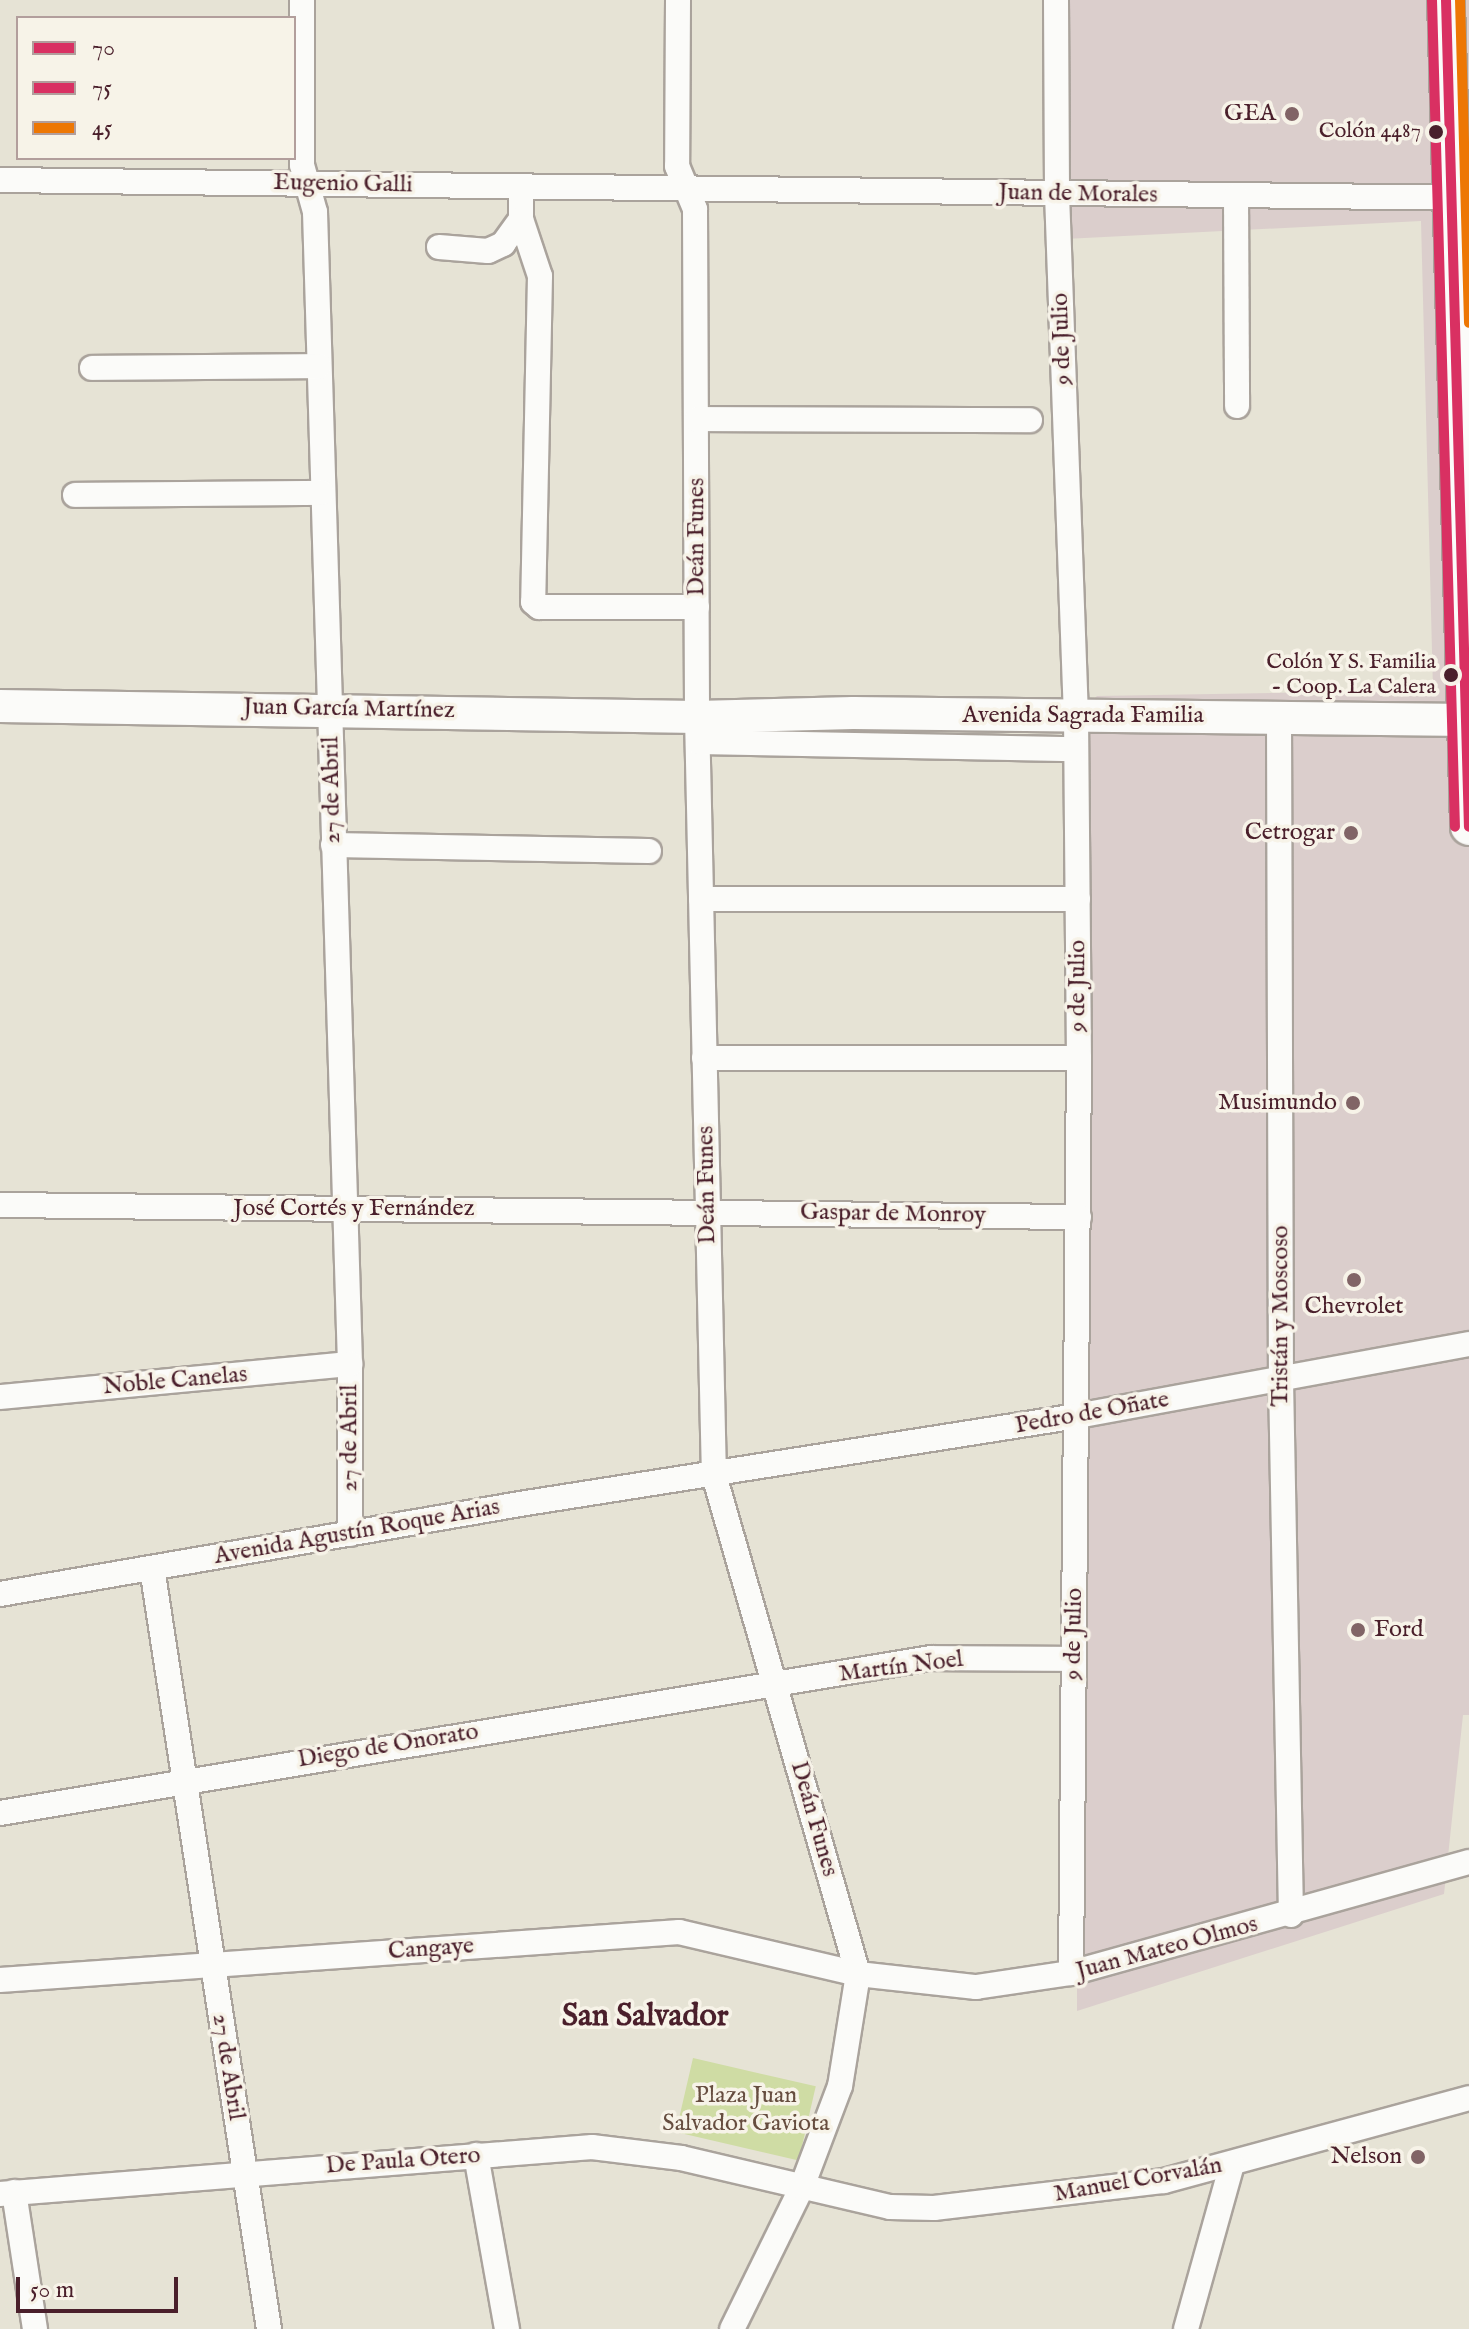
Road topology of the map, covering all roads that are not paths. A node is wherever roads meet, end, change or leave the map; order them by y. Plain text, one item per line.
1 (302, 0) edge
2 (678, 0) edge
3 (1056, 0) edge
4 (1446, 0) edge
5 (0, 180) edge
6 (307, 184) junction
7 (521, 186) junction
8 (687, 187) junction
9 (1057, 194) junction
10 (1236, 196) junction
11 (1460, 198) edge
12 (521, 219) junction
13 (439, 247) dead end
14 (319, 366) junction
15 (92, 368) dead end
16 (1237, 406) dead end
17 (697, 419) junction
18 (1030, 420) dead end
19 (322, 493) junction
20 (75, 495) dead end
21 (697, 607) junction
22 (0, 706) edge
23 (330, 708) junction
24 (1076, 716) junction
25 (1279, 717) junction
26 (1468, 720) edge
27 (697, 729) junction
28 (1076, 749) junction
29 (1469, 827) edge
30 (333, 845) junction
31 (649, 851) dead end
32 (701, 899) junction
33 (1078, 899) junction
34 (704, 1058) junction
35 (1079, 1058) junction
36 (0, 1205) edge
37 (344, 1210) junction
38 (708, 1210) junction
39 (1079, 1217) junction
40 (1469, 1344) edge
41 (350, 1364) junction
42 (1281, 1380) junction
43 (0, 1397) edge
44 (1077, 1416) junction
45 (714, 1475) junction
46 (350, 1534) junction
47 (152, 1568) junction
48 (0, 1594) edge
49 (1074, 1659) junction
50 (776, 1684) junction
51 (184, 1778) junction
52 (0, 1813) edge
53 (1469, 1862) edge
54 (1291, 1915) junction
55 (212, 1964) junction
56 (1071, 1973) junction
57 (858, 1974) junction
58 (0, 1980) edge
59 (1469, 2098) edge
60 (476, 2155) junction
61 (1232, 2164) junction
62 (245, 2173) junction
63 (801, 2189) junction
64 (7, 2193) edge
65 (35, 2329) edge
66 (269, 2329) edge
67 (507, 2329) edge
68 (732, 2329) edge
69 (1186, 2329) edge

1 - 6 street, 27 de Abril
2 - 8 street, Deán Funes
3 - 9 street, 9 de Julio
4 - 11 main road
5 - 6 street, Eugenio Galli
6 - 7 street, Eugenio Galli
6 - 14 street, 27 de Abril
7 - 8 street, Eugenio Galli
7 - 12 street
8 - 9 street, Juan de Morales
8 - 17 street, Deán Funes
9 - 10 street, Juan de Morales
9 - 24 street, 9 de Julio
10 - 11 street, Juan de Morales
10 - 16 street
11 - 26 main road
12 - 13 street
12 - 21 street
14 - 15 street
14 - 19 street, 27 de Abril
17 - 18 street
17 - 21 street, Deán Funes
19 - 20 street
19 - 23 street, 27 de Abril
21 - 27 street, Deán Funes
22 - 23 main road, Juan García Martínez
23 - 27 main road, Juan García Martínez
23 - 30 street, 27 de Abril
24 - 25 main road, Avenida Sagrada Familia
24 - 27 main road, Avenida Sagrada Familia
24 - 28 street, 9 de Julio
25 - 26 main road, Avenida Sagrada Familia
25 - 42 street, Tristán y Moscoso
26 - 29 main road
27 - 28 street
27 - 32 street, Deán Funes
28 - 33 street, 9 de Julio
30 - 31 street
30 - 37 street, 27 de Abril
32 - 33 street
32 - 34 street, Deán Funes
33 - 35 street, 9 de Julio
34 - 35 street
34 - 38 street, Deán Funes
35 - 39 street, 9 de Julio
36 - 37 street, José Cortés y Fernández
37 - 38 street, José Cortés y Fernández
37 - 41 street, 27 de Abril
38 - 39 street, Gaspar de Monroy
38 - 45 street, Deán Funes
39 - 44 street, 9 de Julio
40 - 42 street, Pedro de Oñate
41 - 43 street, Noble Canelas
41 - 46 street, 27 de Abril
42 - 44 street, Pedro de Oñate
42 - 54 street, Tristán y Moscoso
44 - 45 street, Pedro de Oñate
44 - 49 street, 9 de Julio
45 - 46 street, Avenida Agustín Roque Arias
45 - 50 street, Deán Funes
46 - 47 street, Avenida Agustín Roque Arias
47 - 48 street, Avenida Agustín Roque Arias
47 - 51 street, 27 de Abril
49 - 50 street, Martín Noel
49 - 56 street, 9 de Julio
50 - 51 street, Diego de Onorato
50 - 57 street, Deán Funes
51 - 52 street, Diego de Onorato
51 - 55 street, 27 de Abril
53 - 54 street, Juan Mateo Olmos
54 - 56 street, Juan Mateo Olmos
55 - 57 street, Cangaye
55 - 58 street, Cangaye
55 - 62 street, 27 de Abril
56 - 57 street, Juan Mateo Olmos
57 - 63 street, Deán Funes
59 - 61 street, Manuel Corvalán
60 - 62 street, De Paula Otero
60 - 63 street, De Paula Otero
60 - 67 street
61 - 63 street, Manuel Corvalán
61 - 69 street
62 - 64 street, De Paula Otero
62 - 66 street, 27 de Abril
63 - 68 street, Deán Funes
64 - 65 street

